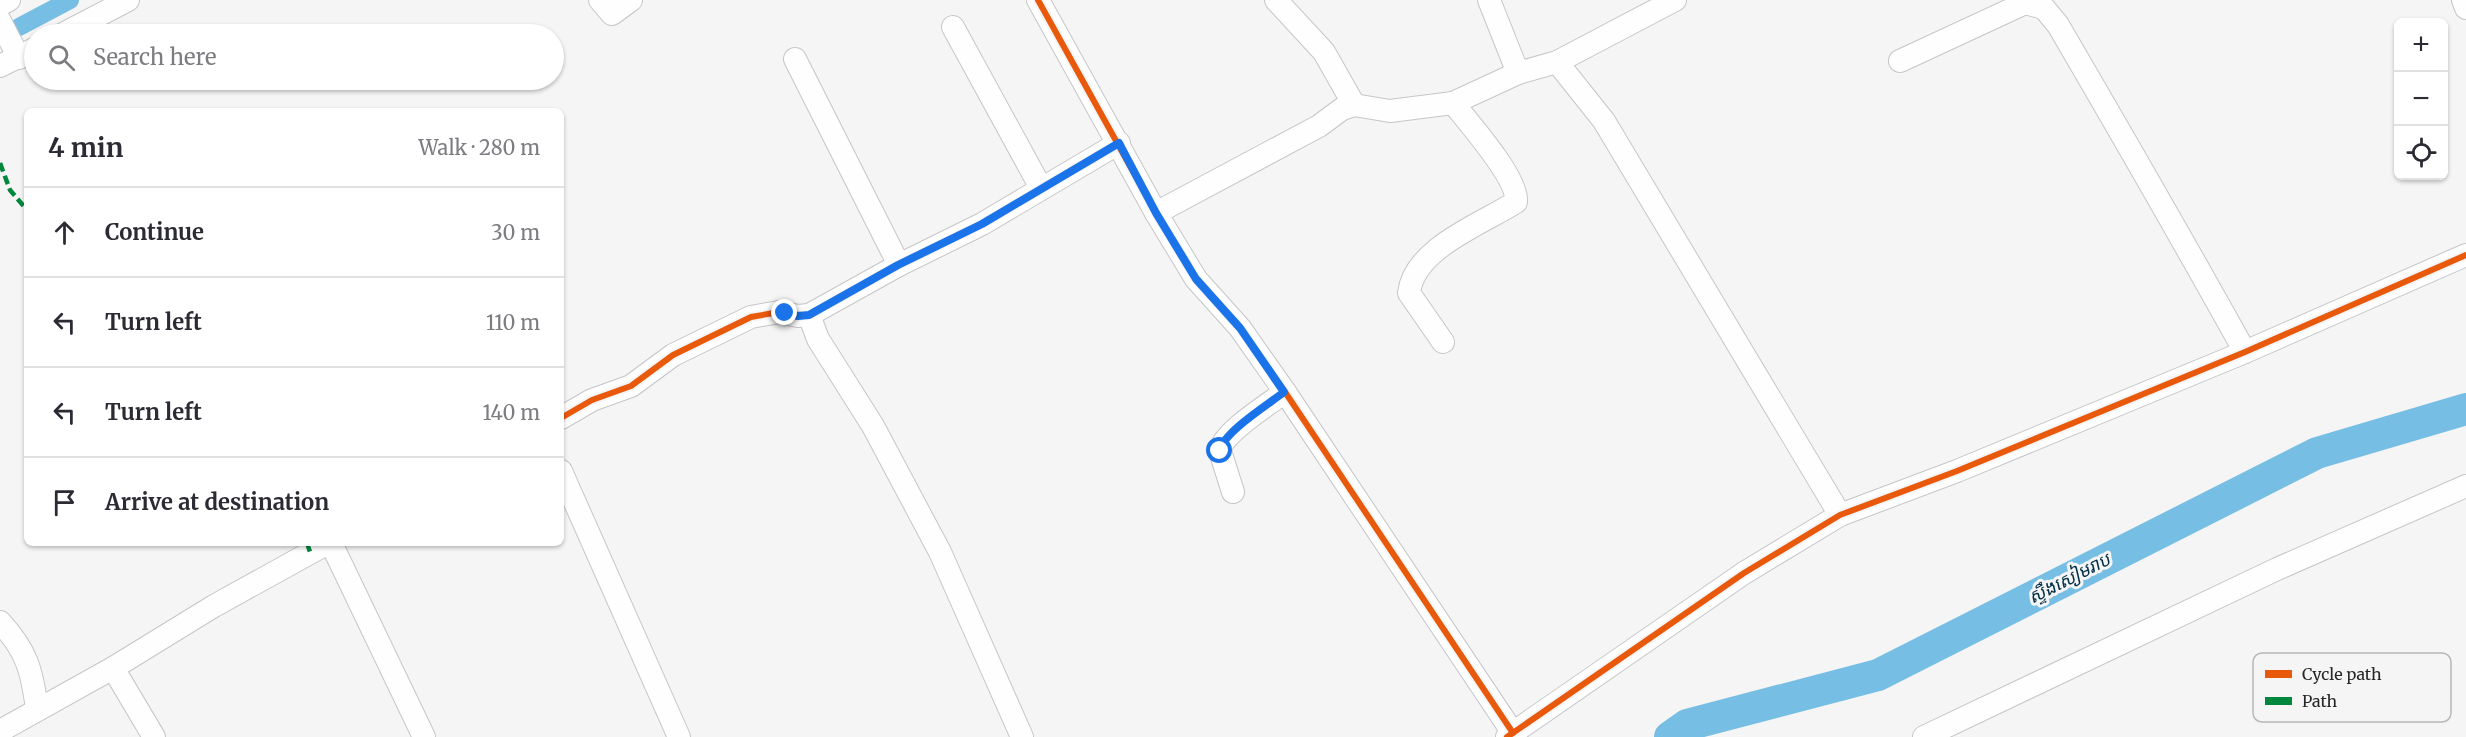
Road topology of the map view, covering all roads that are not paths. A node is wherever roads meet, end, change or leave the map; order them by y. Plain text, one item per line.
1 (9, 0) edge
2 (128, 0) edge
3 (600, 0) edge
4 (631, 0) edge
5 (1038, 0) edge
6 (1276, 0) edge
7 (1489, 0) edge
8 (1675, 0) edge
9 (2463, 0) edge
10 (0, 4) edge
11 (2466, 8) edge
12 (0, 21) edge
13 (82, 24) edge
14 (954, 27) dead end
15 (18, 58) edge
16 (795, 59) dead end
17 (1900, 61) dead end
18 (1557, 63) junction
19 (1518, 73) junction
20 (1453, 103) junction
21 (1354, 105) junction
22 (1119, 143) junction
23 (1041, 188) junction
24 (1156, 213) junction
25 (2466, 255) edge
26 (898, 265) junction
27 (809, 315) junction
28 (1443, 342) dead end
29 (2245, 352) junction
30 (1284, 392) junction
31 (564, 416) edge
32 (564, 478) edge
33 (2466, 486) edge
34 (1233, 492) dead end
35 (1840, 515) junction
36 (324, 546) edge
37 (331, 546) edge
38 (0, 622) edge
39 (113, 668) junction
40 (37, 710) junction
41 (0, 731) edge
42 (1510, 735) edge
43 (153, 737) edge
44 (424, 737) edge
45 (679, 737) edge
46 (1022, 737) edge
47 (1924, 737) edge

1 - 10 street
2 - 13 street
3 - 4 street
5 - 22 street
6 - 21 street
7 - 19 street
8 - 18 street
9 - 11 street
12 - 15 street
14 - 23 street
16 - 26 street
17 - 29 street
18 - 19 street
18 - 35 street
19 - 20 street
20 - 21 street
20 - 28 street
21 - 24 street
22 - 23 street
22 - 24 street
23 - 26 street
24 - 30 street
25 - 29 street
26 - 27 street
27 - 31 street
27 - 46 street
29 - 35 street
30 - 34 street
30 - 42 street
32 - 45 street
33 - 47 street
35 - 42 street
36 - 39 street
37 - 44 street
38 - 40 street
39 - 40 street
39 - 43 street
40 - 41 street

